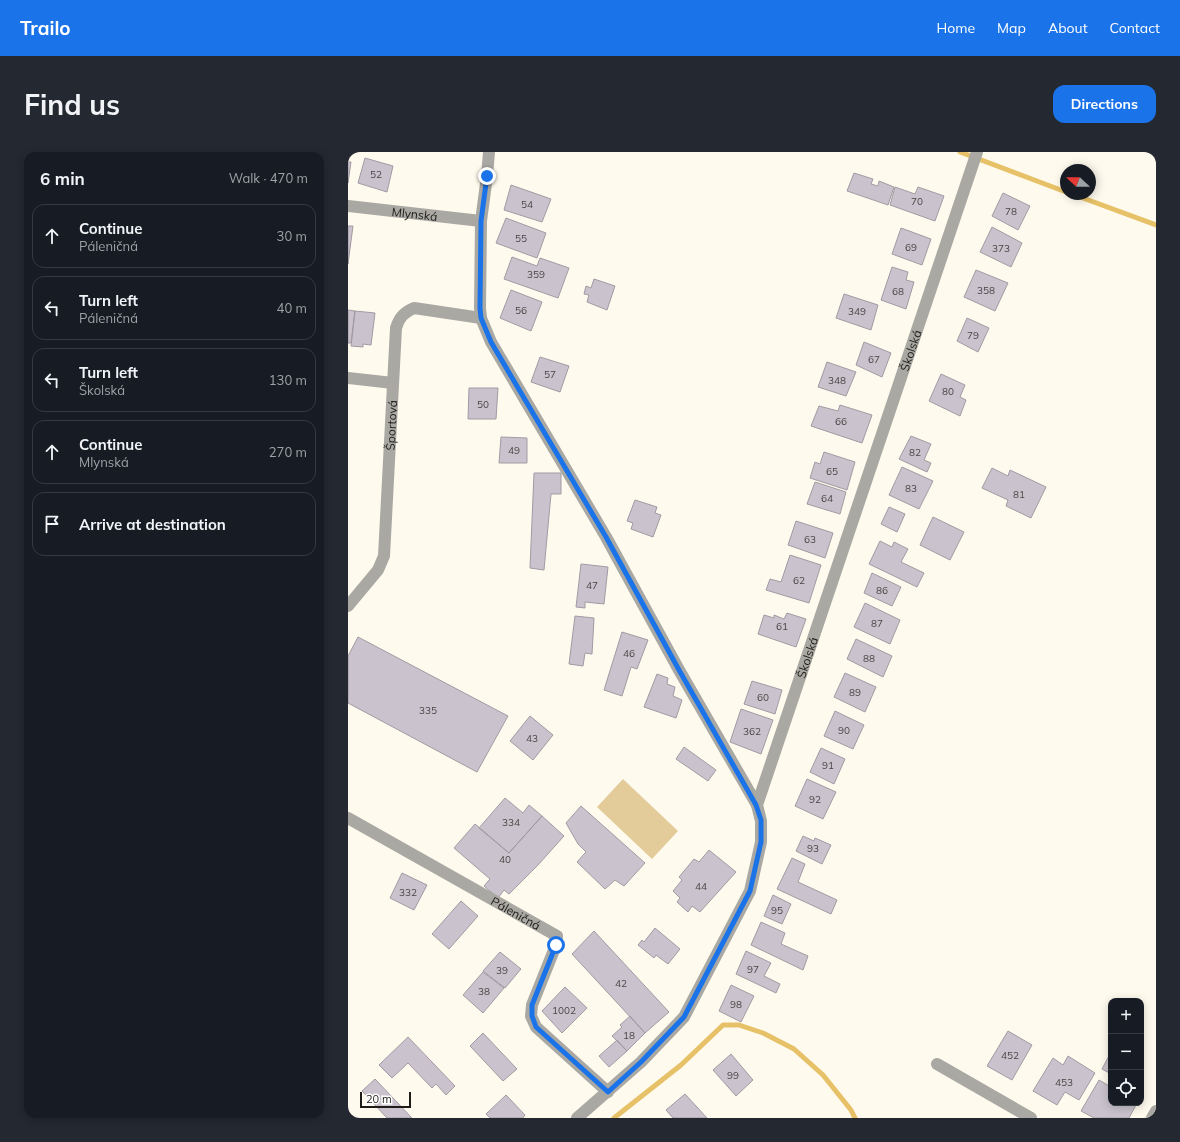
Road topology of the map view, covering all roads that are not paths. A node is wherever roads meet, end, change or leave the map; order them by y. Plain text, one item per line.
1 (489, 152) edge
2 (976, 152) edge
3 (348, 206) edge
4 (481, 221) junction
5 (481, 318) junction
6 (348, 378) edge
7 (393, 383) junction
8 (348, 606) edge
9 (756, 805) junction
10 (348, 818) edge
11 (937, 1064) dead end
12 (608, 1092) junction
13 (1156, 1111) edge
14 (576, 1118) edge
15 (1031, 1118) edge
16 (1152, 1118) edge

1 - 4 street
2 - 9 street, Školská
3 - 4 street, Mlynská
4 - 5 street
5 - 7 street, Športová
5 - 9 street
6 - 7 street
7 - 8 street, Športová
9 - 12 street
10 - 12 street, Páleničná
11 - 15 street
12 - 14 street
13 - 16 street

